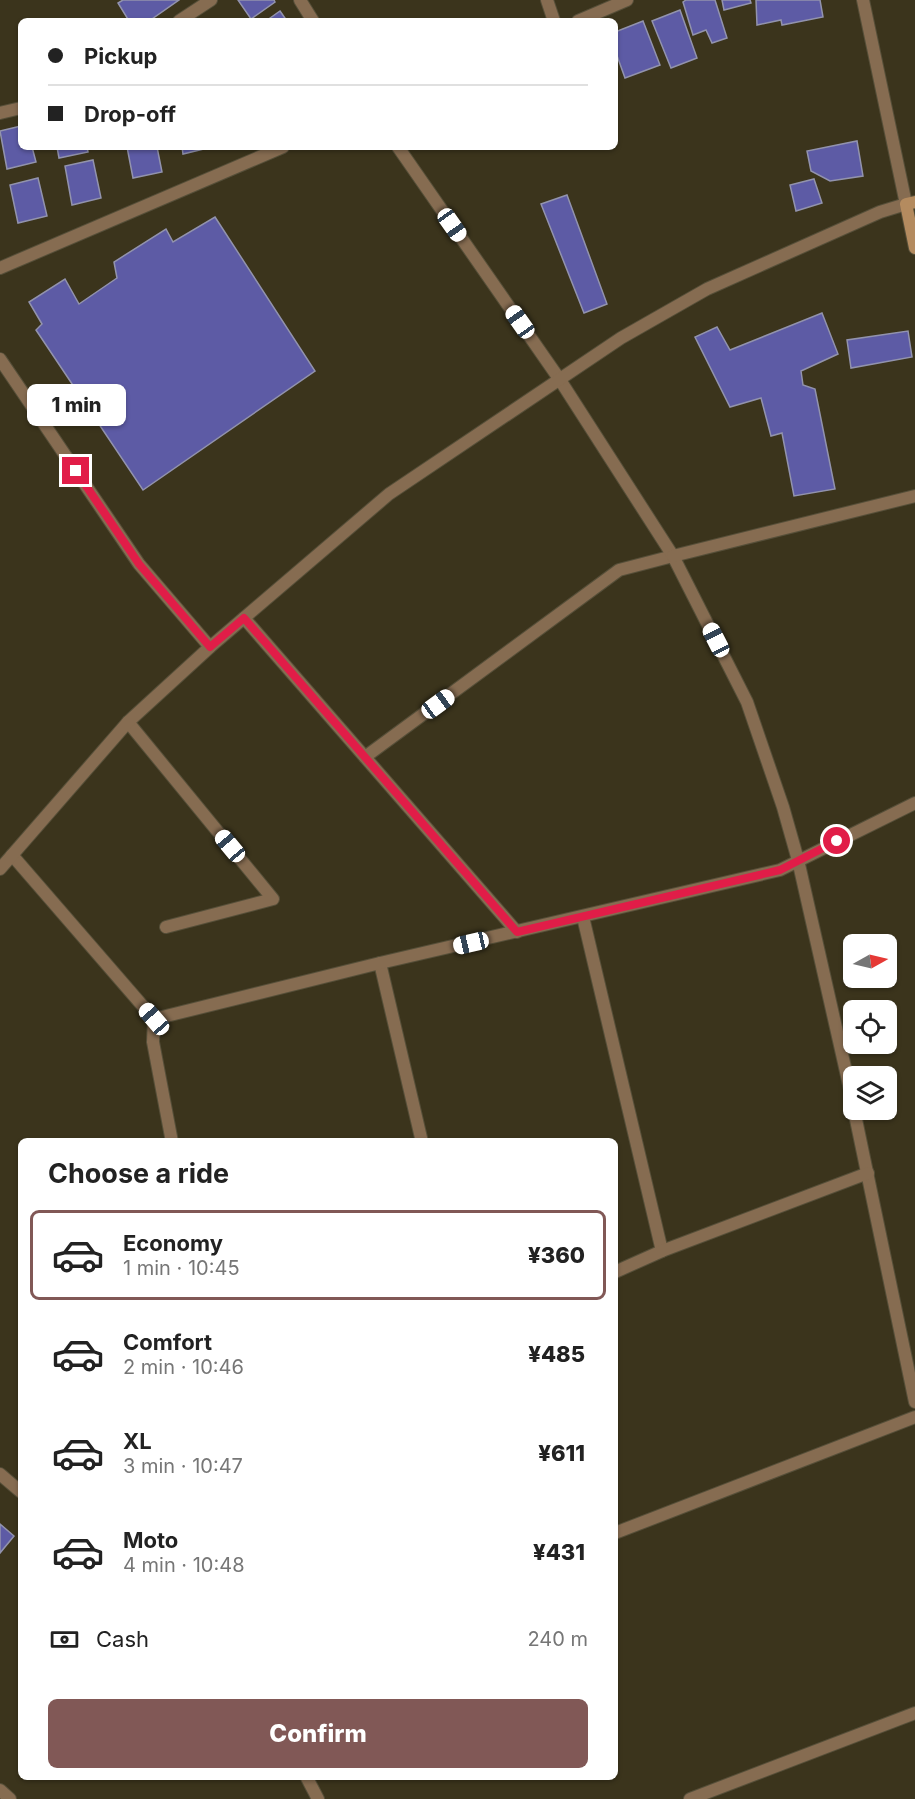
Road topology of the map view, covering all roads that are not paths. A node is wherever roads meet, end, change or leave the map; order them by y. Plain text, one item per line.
1 (211, 0) edge
2 (300, 0) edge
3 (547, 0) edge
4 (627, 0) edge
5 (863, 0) edge
6 (184, 18) edge
7 (312, 18) edge
8 (553, 18) edge
9 (585, 18) edge
10 (18, 109) edge
11 (0, 113) edge
12 (275, 150) edge
13 (400, 150) edge
14 (910, 203) edge
15 (915, 248) edge
16 (0, 268) edge
17 (0, 358) edge
18 (560, 380) junction
19 (915, 496) edge
20 (673, 556) junction
21 (244, 618) junction
22 (210, 647) junction
23 (128, 722) junction
24 (365, 757) junction
25 (915, 803) edge
26 (12, 855) junction
27 (798, 860) junction
28 (0, 869) edge
29 (584, 917) junction
30 (166, 927) dead end
31 (517, 932) junction
32 (380, 963) junction
33 (154, 1019) junction
34 (845, 1066) edge
35 (857, 1120) edge
36 (171, 1138) edge
37 (421, 1138) edge
38 (868, 1173) junction
39 (662, 1251) junction
40 (618, 1271) edge
41 (915, 1402) edge
42 (915, 1417) edge
43 (0, 1474) edge
44 (18, 1489) edge
45 (618, 1532) edge
46 (915, 1713) edge
47 (308, 1780) edge
48 (0, 1790) edge
49 (10, 1799) edge
50 (318, 1799) edge
51 (690, 1799) edge

1 - 6 street
2 - 7 street
3 - 8 street
4 - 9 street
5 - 14 street
10 - 11 street
12 - 16 street
13 - 18 street
14 - 15 main road
14 - 18 street
17 - 22 street
18 - 20 street
18 - 21 street
19 - 20 street
20 - 24 street
20 - 27 street
21 - 22 street
21 - 24 street
22 - 23 street
23 - 26 street
23 - 30 street
24 - 31 street
25 - 27 street
26 - 28 street
26 - 33 street
27 - 29 street
27 - 34 street
29 - 31 street
29 - 39 street
31 - 32 street
32 - 33 street
32 - 37 street
33 - 36 street
35 - 38 street
38 - 39 street
38 - 41 street
39 - 40 street
42 - 45 street
43 - 44 street
46 - 51 street
47 - 50 street
48 - 49 street

